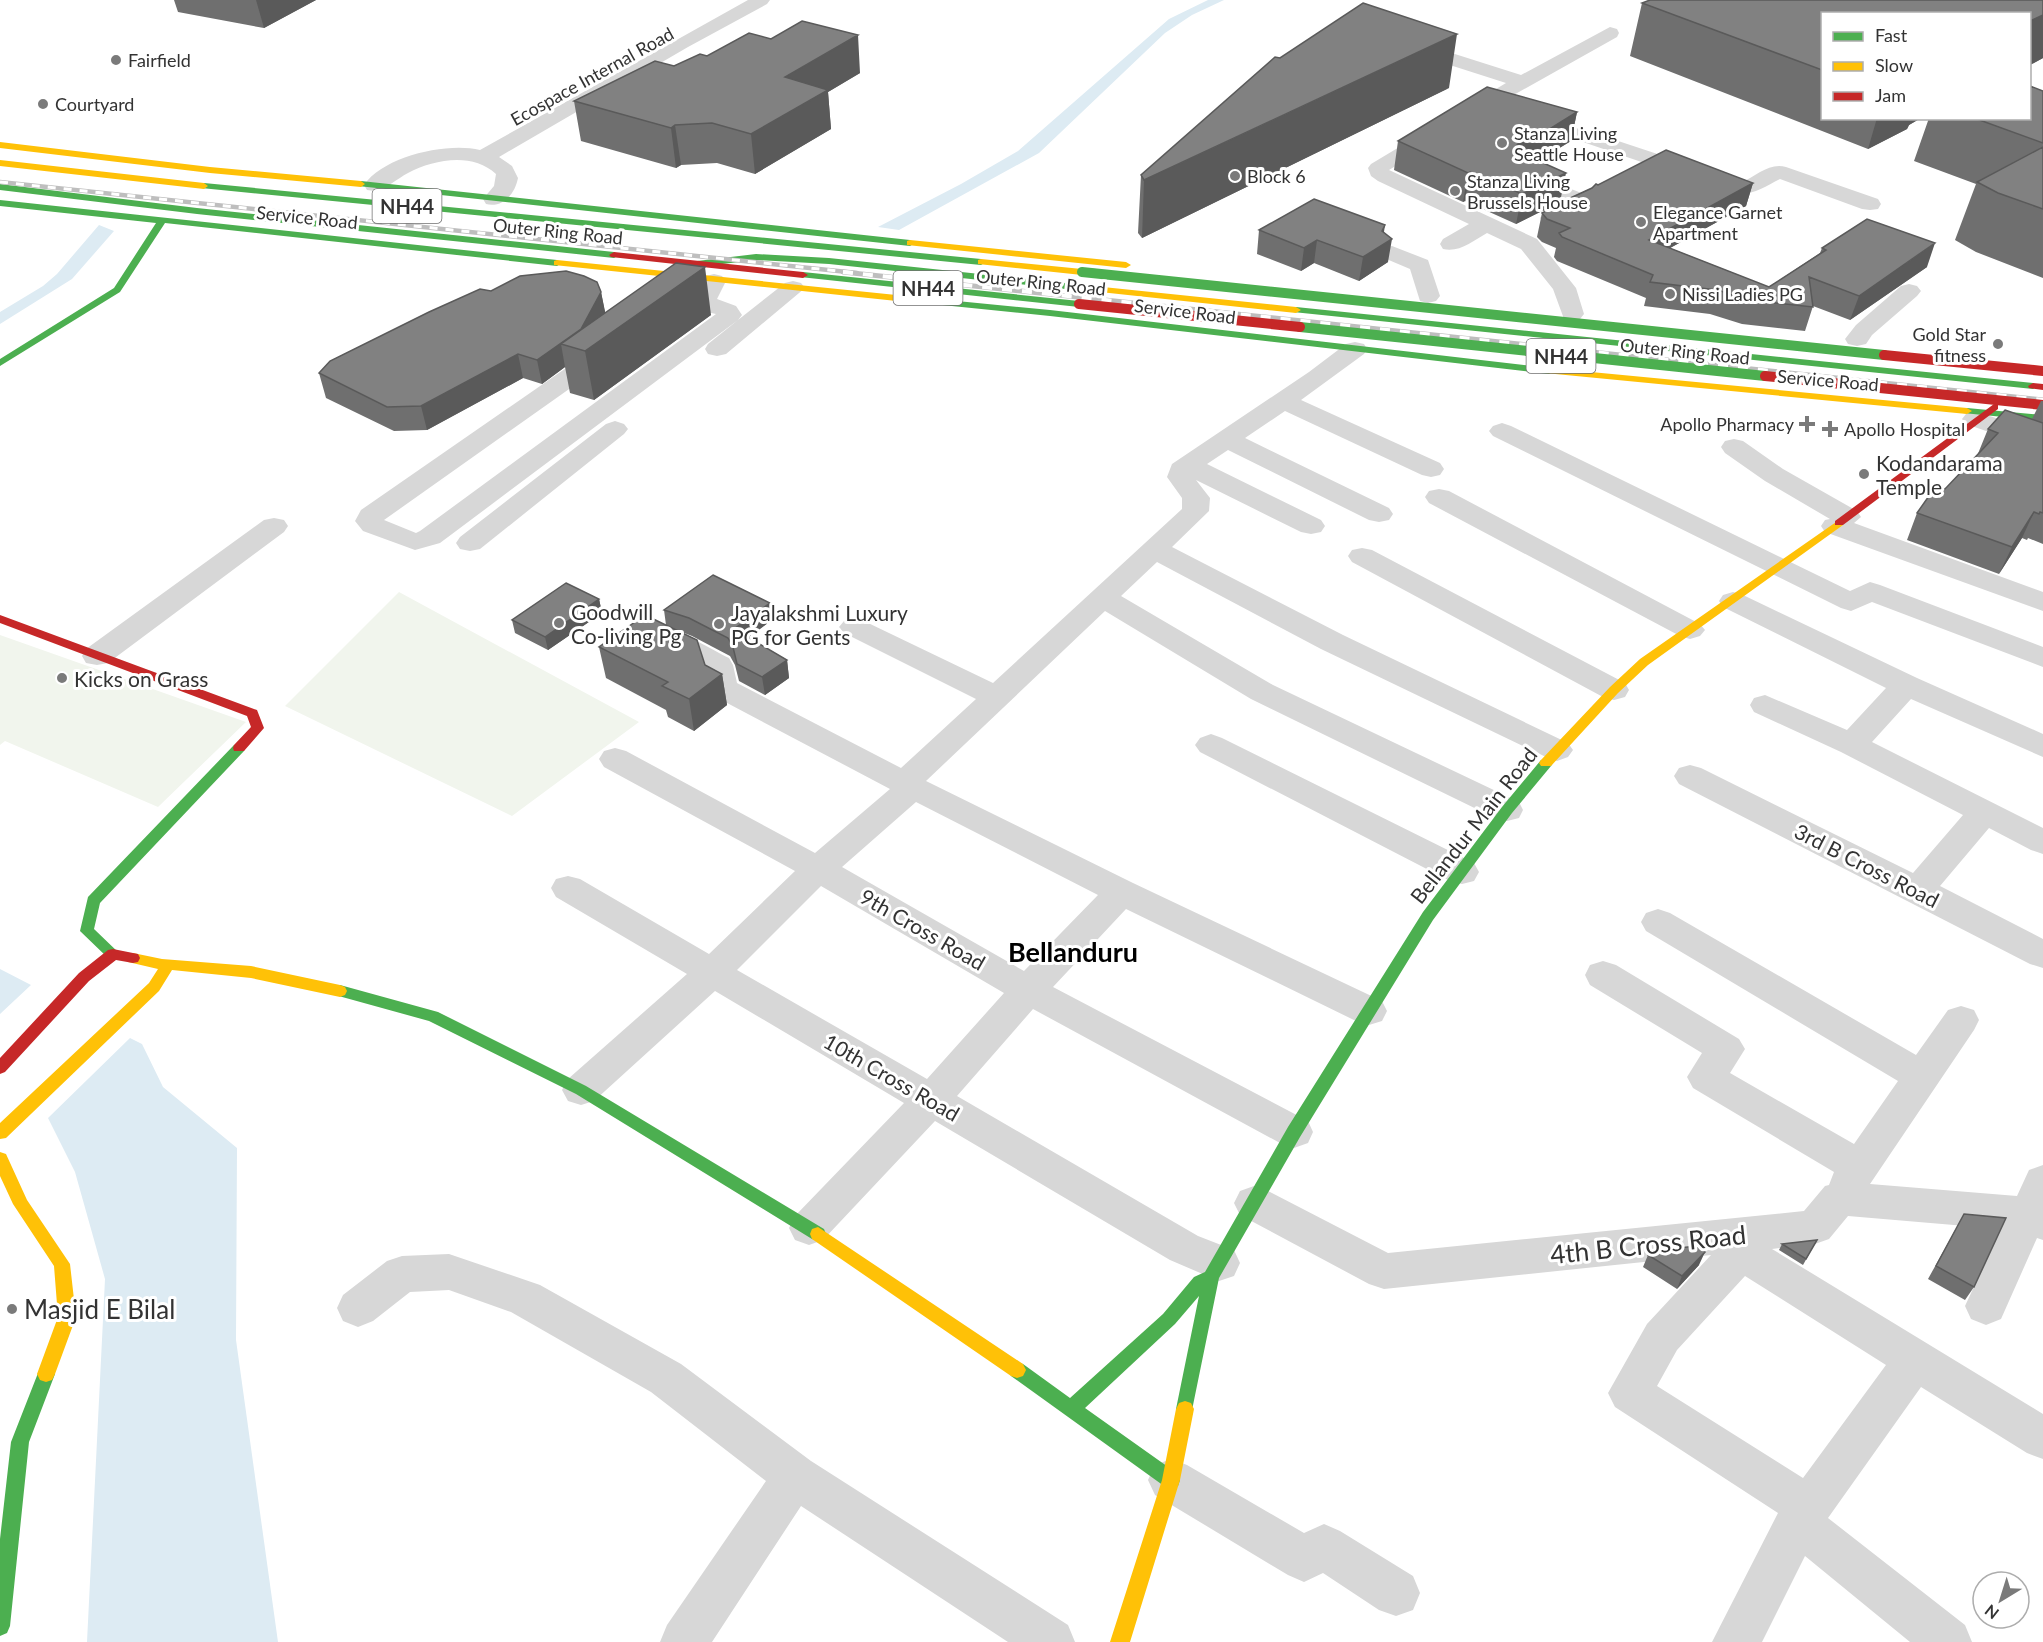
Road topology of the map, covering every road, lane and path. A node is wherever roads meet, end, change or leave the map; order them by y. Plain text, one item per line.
1 (742, 2) edge
2 (1610, 33) dead end
3 (1393, 40) edge
4 (1522, 82) junction
5 (1480, 106) junction
6 (0, 145) edge
7 (455, 154) junction
8 (483, 157) junction
9 (0, 163) edge
10 (210, 170) junction
11 (1523, 176) edge
12 (0, 178) edge
13 (142, 179) junction
14 (373, 181) junction
15 (0, 187) edge
16 (89, 196) junction
17 (493, 200) junction
18 (0, 203) edge
19 (1870, 204) dead end
20 (609, 212) junction
21 (147, 219) junction
22 (162, 221) junction
23 (1486, 224) junction
24 (600, 225) junction
25 (367, 229) junction
26 (1514, 235) junction
27 (133, 239) dead end
28 (352, 240) junction
29 (1451, 244) dead end
30 (1392, 253) edge
31 (107, 279) dead end
32 (705, 282) junction
33 (793, 288) junction
34 (1909, 291) edge
35 (1428, 296) junction
36 (1572, 314) junction
37 (1857, 339) junction
38 (1355, 349) junction
39 (2, 358) edge
40 (2043, 362) edge
41 (1833, 367) junction
42 (2043, 371) edge
43 (2040, 384) edge
44 (1796, 395) junction
45 (543, 398) junction
46 (1283, 401) junction
47 (2043, 405) edge
48 (596, 415) junction
49 (1980, 415) junction
50 (2043, 418) edge
51 (1502, 431) dead end
52 (1226, 439) junction
53 (2043, 442) edge
54 (1734, 447) dead end
55 (1187, 465) junction
56 (1431, 469) dead end
57 (1439, 498) dead end
58 (1379, 514) dead end
59 (1841, 521) junction
60 (274, 526) dead end
61 (1311, 526) dead end
62 (470, 543) dead end
63 (1154, 549) junction
64 (1362, 556) dead end
65 (1776, 567) junction
66 (1101, 597) junction
67 (1732, 601) junction
68 (2043, 602) edge
69 (0, 619) edge
70 (854, 627) dead end
71 (1690, 630) junction
72 (662, 637) edge
73 (97, 656) junction
74 (2043, 658) edge
75 (1906, 685) junction
76 (1614, 690) junction
77 (997, 697) junction
78 (1765, 705) dead end
79 (1211, 745) dead end
80 (1852, 746) junction
81 (2043, 746) edge
82 (1557, 750) junction
83 (615, 759) dead end
84 (1690, 776) dead end
85 (908, 785) junction
86 (1507, 810) junction
87 (1984, 812) junction
88 (2043, 842) edge
89 (818, 869) junction
90 (1462, 872) junction
91 (568, 888) dead end
92 (1918, 890) junction
93 (1121, 892) junction
94 (1658, 922) dead end
95 (112, 954) junction
96 (2043, 955) edge
97 (168, 964) junction
98 (712, 973) junction
99 (1603, 975) dead end
100 (1028, 990) junction
101 (1369, 1011) junction
102 (1961, 1020) dead end
103 (0, 1068) edge
104 (1922, 1077) junction
105 (581, 1090) junction
106 (931, 1100) junction
107 (1294, 1132) junction
108 (0, 1133) edge
109 (0, 1159) edge
110 (1849, 1182) junction
111 (1254, 1203) junction
112 (2037, 1206) edge
113 (809, 1228) junction
114 (1737, 1242) junction
115 (1215, 1270) junction
116 (1986, 1306) dead end
117 (358, 1308) dead end
118 (1916, 1359) junction
119 (1072, 1408) junction
120 (2043, 1438) edge
121 (20, 1442) junction
122 (7, 1454) dead end
123 (795, 1476) junction
124 (1171, 1480) junction
125 (1804, 1514) junction
126 (1396, 1593) dead end
127 (0, 1626) edge
128 (684, 1642) edge
129 (1051, 1642) edge
130 (1120, 1642) edge
131 (1736, 1642) edge
132 (1948, 1642) edge

1 - 7 street, Ecospace Internal Road
1 - 8 street, Ecospace Internal Road
2 - 4 street
3 - 4 street
4 - 5 street
5 - 19 street
5 - 23 street
6 - 10 main road
7 - 8 street, Ecospace Internal Road
7 - 14 street, Ecospace Internal Road
8 - 17 street, Ecospace Internal Road
9 - 13 main road, Outer Ring Road / NH44
10 - 13 main road
10 - 14 main road
11 - 26 street
12 - 16 main road
13 - 17 main road, Outer Ring Road / NH44
14 - 17 main road
14 - 17 main road
15 - 16 main road, Outer Ring Road / NH44
16 - 25 main road, Outer Ring Road / NH44
17 - 20 main road
17 - 24 main road, Outer Ring Road / NH44
18 - 21 main road, Service Road
20 - 24 main road
20 - 35 main road
21 - 22 main road, Service Road
21 - 27 main road
22 - 28 main road, Service Road
22 - 39 main road
23 - 26 street
23 - 29 street
24 - 42 main road, Outer Ring Road / NH44, bridge
25 - 28 main road
25 - 32 main road, Outer Ring Road / NH44
26 - 36 street
28 - 32 main road, Service Road
30 - 35 street
31 - 39 main road
32 - 33 main road, Service Road
32 - 41 main road
32 - 45 street
32 - 47 main road, Outer Ring Road / NH44, bridge
32 - 48 street
33 - 38 main road, Service Road
33 - 62 street
34 - 37 street
35 - 36 main road
36 - 37 main road
37 - 40 main road
37 - 41 main road
38 - 44 main road, Service Road
38 - 46 street
41 - 43 main road
41 - 44 main road
43 - 49 main road, Bellandur Main Road
44 - 49 main road, Service Road
45 - 48 street
45 - 48 street
46 - 52 street
46 - 56 street
49 - 50 main road, Service Road
49 - 53 street
49 - 59 main road, Bellandur Main Road
51 - 65 street
52 - 55 street
52 - 58 street
54 - 59 street
55 - 61 street
55 - 63 street
57 - 71 street
59 - 65 main road, Bellandur Main Road
59 - 68 street
60 - 73 street
63 - 66 street
63 - 82 street
64 - 76 street
65 - 67 main road, Bellandur Main Road
65 - 74 street
66 - 77 street
66 - 86 street
67 - 71 main road, Bellandur Main Road
67 - 75 street
69 - 73 main road
70 - 77 street
71 - 76 main road, Bellandur Main Road
72 - 85 street
73 - 95 main road
75 - 80 street
75 - 81 street
76 - 82 main road, Bellandur Main Road
77 - 85 street
78 - 80 street
79 - 90 street
80 - 87 street
82 - 86 main road, Bellandur Main Road
83 - 89 street, 9th Cross Road
84 - 92 street, 3rd B Cross Road
85 - 89 street
85 - 93 street
86 - 90 main road, Bellandur Main Road
87 - 88 street
87 - 92 street
89 - 98 street
89 - 100 street, 9th Cross Road
90 - 101 main road, Bellandur Main Road
91 - 98 street, 10th Cross Road
92 - 96 street, 3rd B Cross Road
93 - 100 street
93 - 101 street
94 - 104 street
95 - 97 main road
95 - 103 main road
97 - 105 main road
97 - 108 main road
98 - 105 street
98 - 106 street, 10th Cross Road
99 - 110 street
100 - 106 street
100 - 107 street, 9th Cross Road
101 - 107 main road, Bellandur Main Road
102 - 104 street, 4th B Cross Road
104 - 110 street, 4th B Cross Road
105 - 113 main road
106 - 113 street
106 - 115 street, 10th Cross Road
107 - 111 main road, Bellandur Main Road
109 - 121 main road
110 - 112 street
110 - 114 street, 4th B Cross Road
111 - 114 street, 4th B Cross Road
111 - 115 main road, Bellandur Main Road
112 - 116 street
113 - 119 main road
114 - 118 street
114 - 125 street
115 - 119 main road, Bellandur Main Road
115 - 124 main road
117 - 123 street
118 - 120 street
118 - 125 street
119 - 124 main road
121 - 122 main road
121 - 127 main road
123 - 128 street
123 - 129 street
124 - 126 street
124 - 130 main road
125 - 131 street
125 - 132 street

